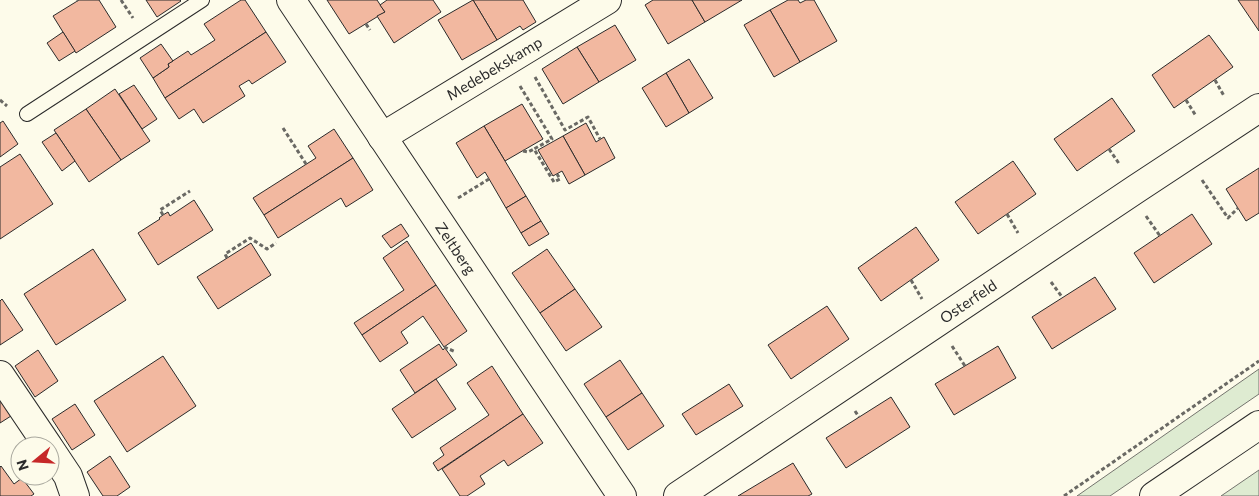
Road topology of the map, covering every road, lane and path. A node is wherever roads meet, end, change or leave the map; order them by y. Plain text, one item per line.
1 (202, 0) edge
2 (291, 0) edge
3 (607, 0) edge
4 (366, 24) dead end
5 (370, 30) dead end
6 (512, 57) junction
7 (1259, 108) edge
8 (27, 114) dead end
9 (282, 128) dead end
10 (382, 137) junction
11 (600, 140) dead end
12 (534, 149) junction
13 (523, 151) dead end
14 (1186, 156) junction
15 (306, 164) dead end
16 (557, 174) dead end
17 (489, 179) dead end
18 (190, 191) dead end
19 (1238, 208) dead end
20 (433, 213) junction
21 (163, 215) dead end
22 (276, 243) dead end
23 (227, 258) dead end
24 (444, 347) dead end
25 (456, 352) dead end
26 (1259, 361) edge
27 (0, 375) edge
28 (1259, 425) edge
29 (42, 436) edge
30 (60, 464) edge
31 (75, 496) edge
32 (622, 496) edge
33 (678, 496) edge
34 (1064, 496) edge
35 (1154, 496) edge

1 - 8 lane
2 - 10 street, Zeltberg
3 - 6 street, Medebekskamp
4 - 5 path
6 - 10 street, Medebekskamp
6 - 11 path
6 - 12 path
7 - 14 street, Osterfeld
9 - 15 path
10 - 20 street, Zeltberg
12 - 13 path
12 - 16 path
14 - 19 path
14 - 33 street, Osterfeld
17 - 20 path
18 - 21 path
20 - 32 street, Zeltberg
22 - 23 path
24 - 25 path
26 - 34 path
27 - 29 street
28 - 35 street
30 - 31 street

